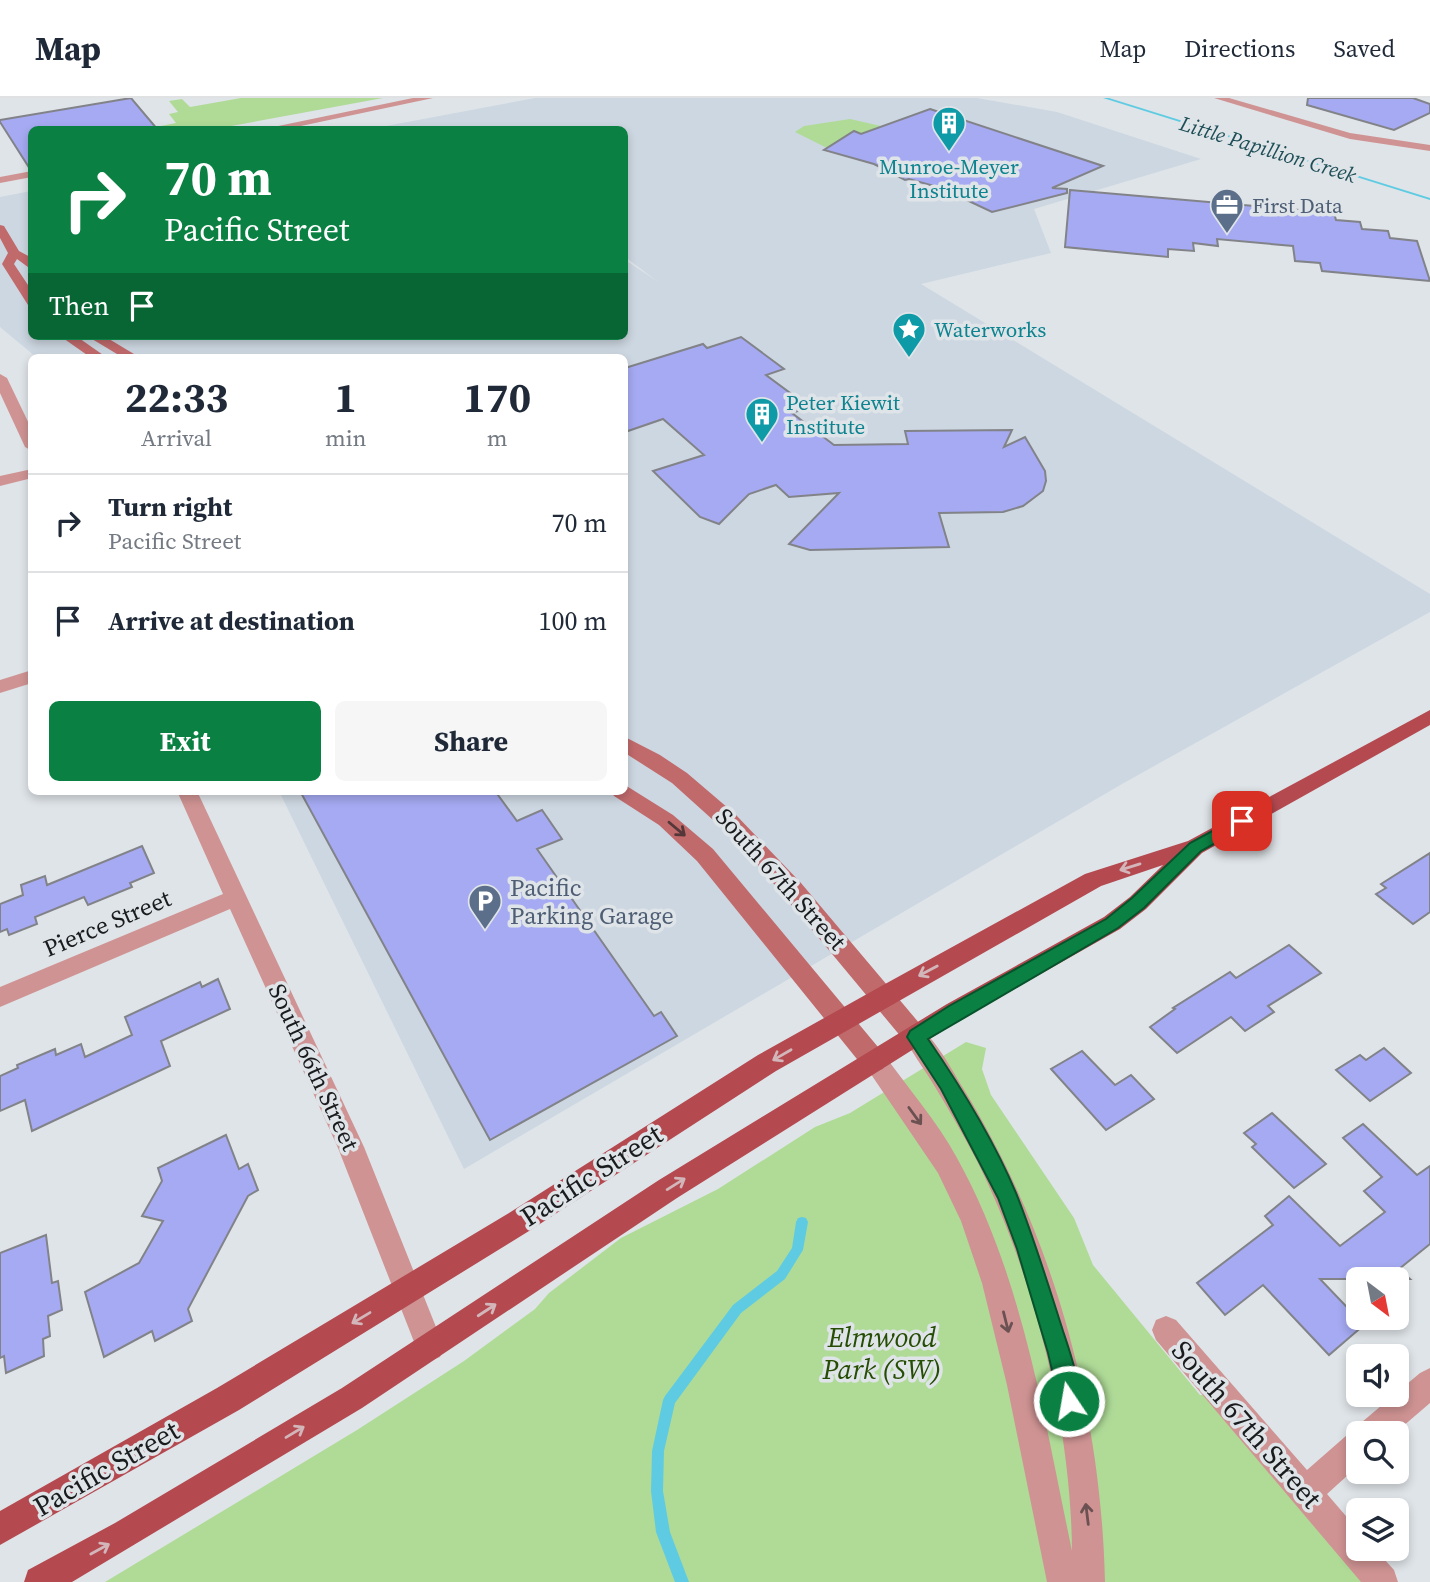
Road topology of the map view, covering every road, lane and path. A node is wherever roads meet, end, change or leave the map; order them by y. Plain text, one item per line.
1 (428, 98) edge
2 (1219, 98) edge
3 (284, 126) edge
4 (1430, 148) edge
5 (28, 175) edge
6 (0, 180) edge
7 (0, 228) edge
8 (14, 253) junction
9 (28, 262) edge
10 (28, 296) edge
11 (73, 340) edge
12 (101, 340) edge
13 (94, 354) edge
14 (127, 354) edge
15 (0, 377) edge
16 (28, 438) edge
17 (28, 473) edge
18 (0, 481) edge
19 (28, 677) edge
20 (0, 687) edge
21 (1430, 717) edge
22 (628, 746) edge
23 (189, 795) edge
24 (627, 795) edge
25 (1195, 847) junction
26 (235, 898) junction
27 (884, 996) junction
28 (0, 997) edge
29 (841, 1020) junction
30 (916, 1037) junction
31 (874, 1061) junction
32 (407, 1290) junction
33 (1166, 1330) dead end
34 (430, 1347) junction
35 (1430, 1383) edge
36 (1387, 1421) edge
37 (1346, 1456) edge
38 (1305, 1492) junction
39 (0, 1529) edge
40 (40, 1582) edge
41 (1063, 1582) edge
42 (1089, 1582) edge
43 (1382, 1582) edge

1 - 3 street
2 - 4 street
5 - 6 street
7 - 8 main road
8 - 9 main road
8 - 10 main road
11 - 13 main road
12 - 14 main road
15 - 16 street
17 - 18 street
19 - 20 street
21 - 25 main road, Pacific Street
22 - 27 main road, South 67th Street
23 - 26 street, South 66th Street
24 -> 29 main road, South 67th Street
25 -> 27 main road, Pacific Street
25 - 30 main road, Pacific Street
26 - 28 street, Pierce Street
26 - 32 street, South 66th Street
27 - 29 main road, Pacific Street
27 - 30 main road, South 67th Street
29 - 31 main road, South 67th Street
29 -> 32 main road, Pacific Street
30 - 31 main road, Pacific Street
42 -> 30 street
34 -> 31 main road, Pacific Street
31 -> 41 street
32 - 34 street, South 66th Street
32 -> 39 main road, Pacific Street
33 - 38 street, South 67th Street
40 -> 34 main road, Pacific Street
35 - 36 street
37 - 38 street
38 - 43 street, South 67th Street

